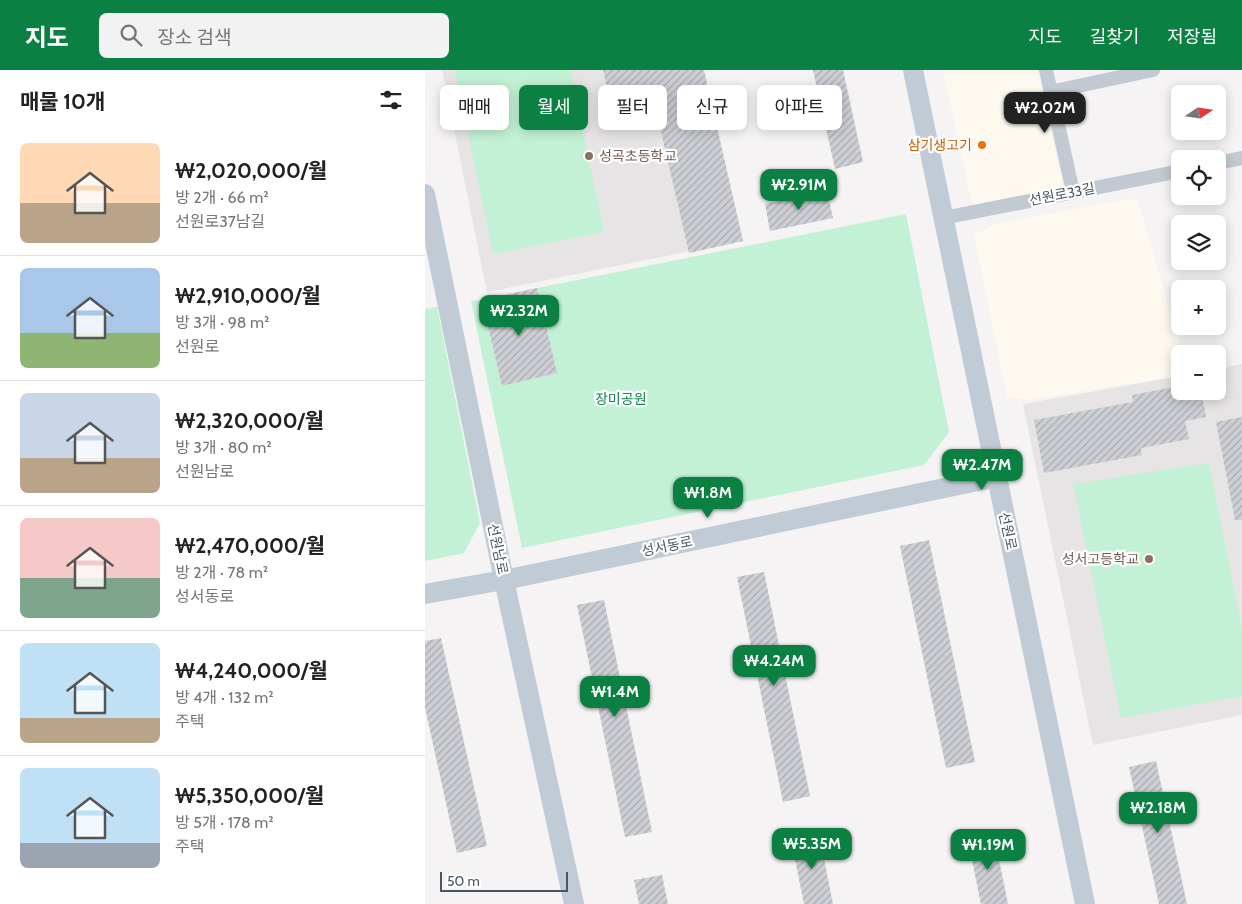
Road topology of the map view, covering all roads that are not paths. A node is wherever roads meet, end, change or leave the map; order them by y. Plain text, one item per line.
1 (913, 70) edge
2 (1046, 70) edge
3 (1153, 70) edge
4 (1051, 92) junction
5 (1242, 158) edge
6 (1226, 161) edge
7 (1171, 172) edge
8 (1073, 192) junction
9 (425, 194) edge
10 (943, 218) junction
11 (997, 477) junction
12 (504, 580) junction
13 (425, 594) edge
14 (575, 904) edge
15 (1085, 904) edge

1 - 10 main road, 선원로
2 - 4 street
3 - 4 street
4 - 8 street
5 - 6 street
7 - 8 street, 선원로33길
8 - 10 street, 선원로33길
9 - 12 main road, 선원남로
10 - 11 main road, 선원로
11 - 12 main road, 성서동로
11 - 15 main road, 선원로
12 - 13 main road, 성서동로
12 - 14 main road, 선원남로

